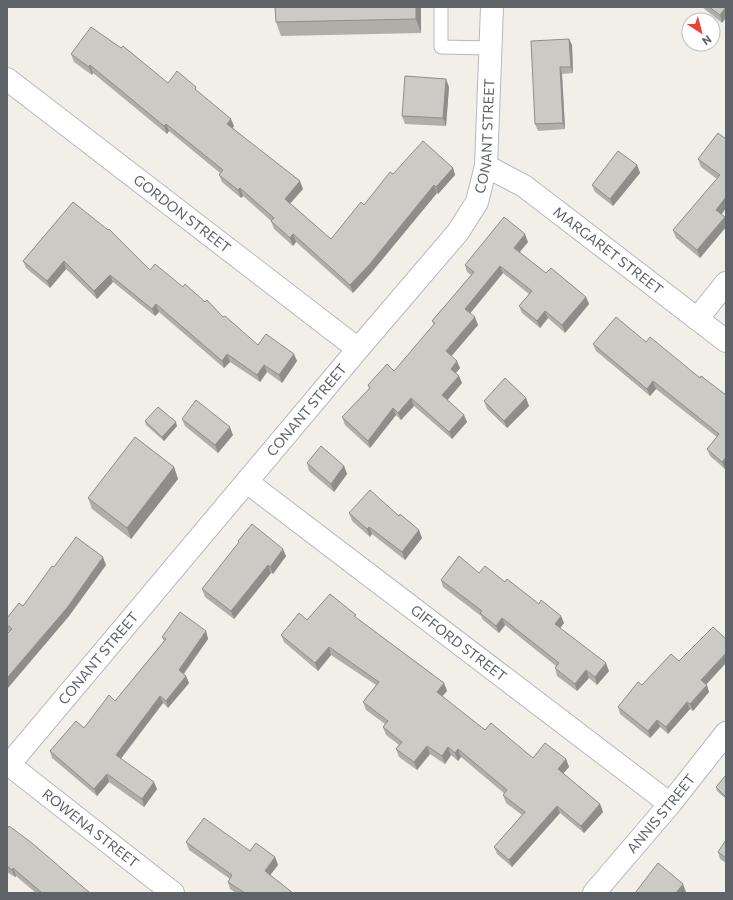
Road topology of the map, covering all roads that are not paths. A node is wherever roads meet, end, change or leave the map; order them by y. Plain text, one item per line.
1 (441, 7) edge
2 (492, 7) edge
3 (491, 48) junction
4 (7, 79) edge
5 (486, 166) junction
6 (726, 283) edge
7 (697, 319) junction
8 (726, 340) edge
9 (358, 349) junction
10 (248, 482) junction
11 (726, 733) edge
12 (8, 765) edge
13 (670, 804) junction
14 (174, 893) edge
15 (594, 893) edge

1 - 3 lane
2 - 3 street, CONANT STREET
3 - 5 street, CONANT STREET
4 - 9 street, GORDON STREET
5 - 7 street, MARGARET STREET
5 - 9 street, CONANT STREET
6 - 7 street
7 - 8 street, MARGARET STREET
9 - 10 street, CONANT STREET
10 - 12 street, CONANT STREET
10 - 13 street, GIFFORD STREET
11 - 13 street, ANNIS STREET
12 - 14 street, ROWENA STREET
13 - 15 street, ANNIS STREET

